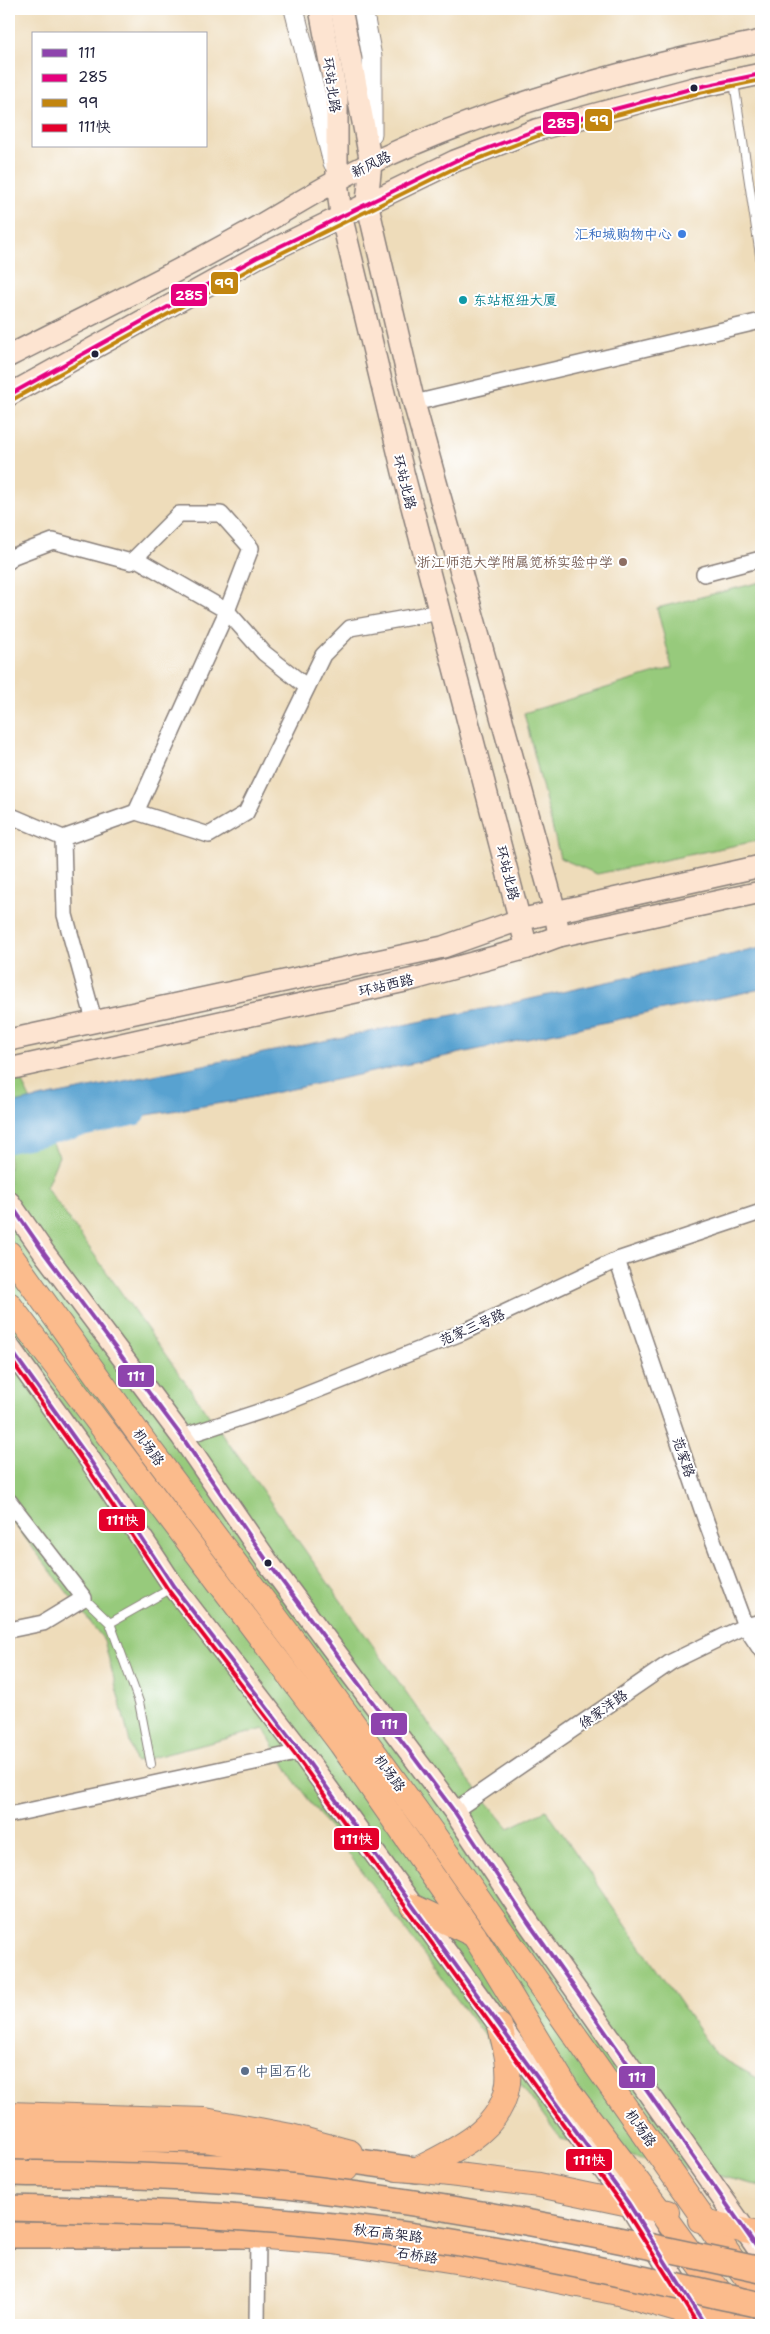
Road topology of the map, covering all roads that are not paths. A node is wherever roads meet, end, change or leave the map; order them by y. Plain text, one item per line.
1 (294, 9) edge
2 (320, 9) edge
3 (341, 9) edge
4 (363, 9) edge
5 (761, 41) edge
6 (761, 74) edge
7 (733, 80) junction
8 (372, 163) junction
9 (337, 181) junction
10 (367, 202) junction
11 (341, 215) junction
12 (761, 262) edge
13 (761, 321) edge
14 (9, 356) edge
15 (9, 395) edge
16 (414, 403) junction
17 (10, 557) edge
18 (135, 558) junction
19 (761, 559) edge
20 (704, 574) dead end
21 (227, 611) junction
22 (440, 612) junction
23 (307, 687) junction
24 (136, 812) junction
25 (9, 815) edge
26 (64, 838) junction
27 (761, 866) edge
28 (761, 892) edge
29 (556, 911) junction
30 (519, 920) junction
31 (559, 936) junction
32 (527, 948) junction
33 (94, 1020) junction
34 (9, 1040) edge
35 (9, 1069) edge
36 (9, 1202) edge
37 (761, 1212) edge
38 (9, 1253) edge
39 (617, 1260) junction
40 (9, 1304) edge
41 (9, 1347) edge
42 (182, 1437) junction
43 (9, 1501) edge
44 (174, 1587) junction
45 (84, 1598) junction
46 (761, 1622) edge
47 (110, 1623) junction
48 (745, 1626) junction
49 (9, 1630) edge
50 (761, 1650) edge
51 (301, 1752) junction
52 (151, 1764) dead end
53 (9, 1806) edge
54 (454, 1811) junction
55 (9, 1815) edge
56 (412, 1906) junction
57 (474, 1934) junction
58 (500, 2026) junction
59 (9, 2114) edge
60 (9, 2138) edge
61 (9, 2158) edge
62 (416, 2170) junction
63 (9, 2173) edge
64 (629, 2204) junction
65 (9, 2208) edge
66 (660, 2211) junction
67 (707, 2222) junction
68 (9, 2225) edge
69 (754, 2233) edge
70 (9, 2235) edge
71 (258, 2236) junction
72 (761, 2252) edge
73 (761, 2270) edge
74 (761, 2300) edge
75 (761, 2305) edge
76 (701, 2321) edge
77 (257, 2325) edge
78 (729, 2325) edge
79 (743, 2325) edge

1 - 9 street
2 - 9 main road, 环站北路
3 - 8 main road, 环站北路
4 - 8 street
5 - 8 main road, 新风路
6 - 7 main road
7 - 10 main road
7 - 12 lane
8 - 9 main road, 新风路
8 - 10 main road, 环站北路
9 - 11 main road, 环站北路
9 - 14 main road, 新风路
10 - 11 main road
10 - 16 main road, 环站北路
11 - 15 main road
11 - 22 main road, 环站北路
13 - 16 street
16 - 29 main road, 环站北路
17 - 18 street
18 - 21 street
18 - 21 street
19 - 20 street
21 - 23 street
21 - 24 street
22 - 23 street
22 - 30 main road, 环站北路
23 - 24 street
24 - 26 street
25 - 26 street
26 - 33 street
27 - 29 main road, 环站西路
28 - 31 main road, 环站西路
29 - 30 main road, 环站西路
29 - 31 main road, 环站北路
30 - 32 main road, 环站北路
30 - 33 main road, 环站西路
31 - 32 main road, 环站西路
32 - 35 main road, 环站西路
33 - 34 main road, 环站西路
36 - 42 main road, 机场路
37 - 39 street, 范家三号路
38 - 67 main road, 机场路
39 - 42 street, 范家三号路
39 - 48 street, 范家路
40 - 57 main road, 机场路
41 - 44 main road
42 - 54 main road, 机场路
43 - 45 street
44 - 47 lane
44 - 51 main road
45 - 47 lane
45 - 49 street
46 - 48 street, 徐家洋路
47 - 52 lane
48 - 50 street, 范家路
48 - 54 street, 徐家洋路
51 - 55 street
51 - 56 main road
53 - 55 street
54 - 69 main road, 机场路
56 - 57 main road
56 - 58 main road
57 - 66 main road, 机场路
58 - 62 main road
58 - 64 main road
59 - 62 main road
60 - 62 highway
61 - 62 main road
62 - 64 main road
63 - 73 highway, bridge
64 - 66 main road
64 - 76 main road
65 - 75 highway, 秋石高架路, bridge
66 - 67 main road
66 - 79 main road, 机场路
67 - 69 main road
67 - 74 main road, 机场路
68 - 71 main road, 石桥路
69 - 72 main road, 机场路
70 - 71 highway
71 - 76 main road, 石桥路
71 - 77 street
76 - 78 main road, 石桥路

